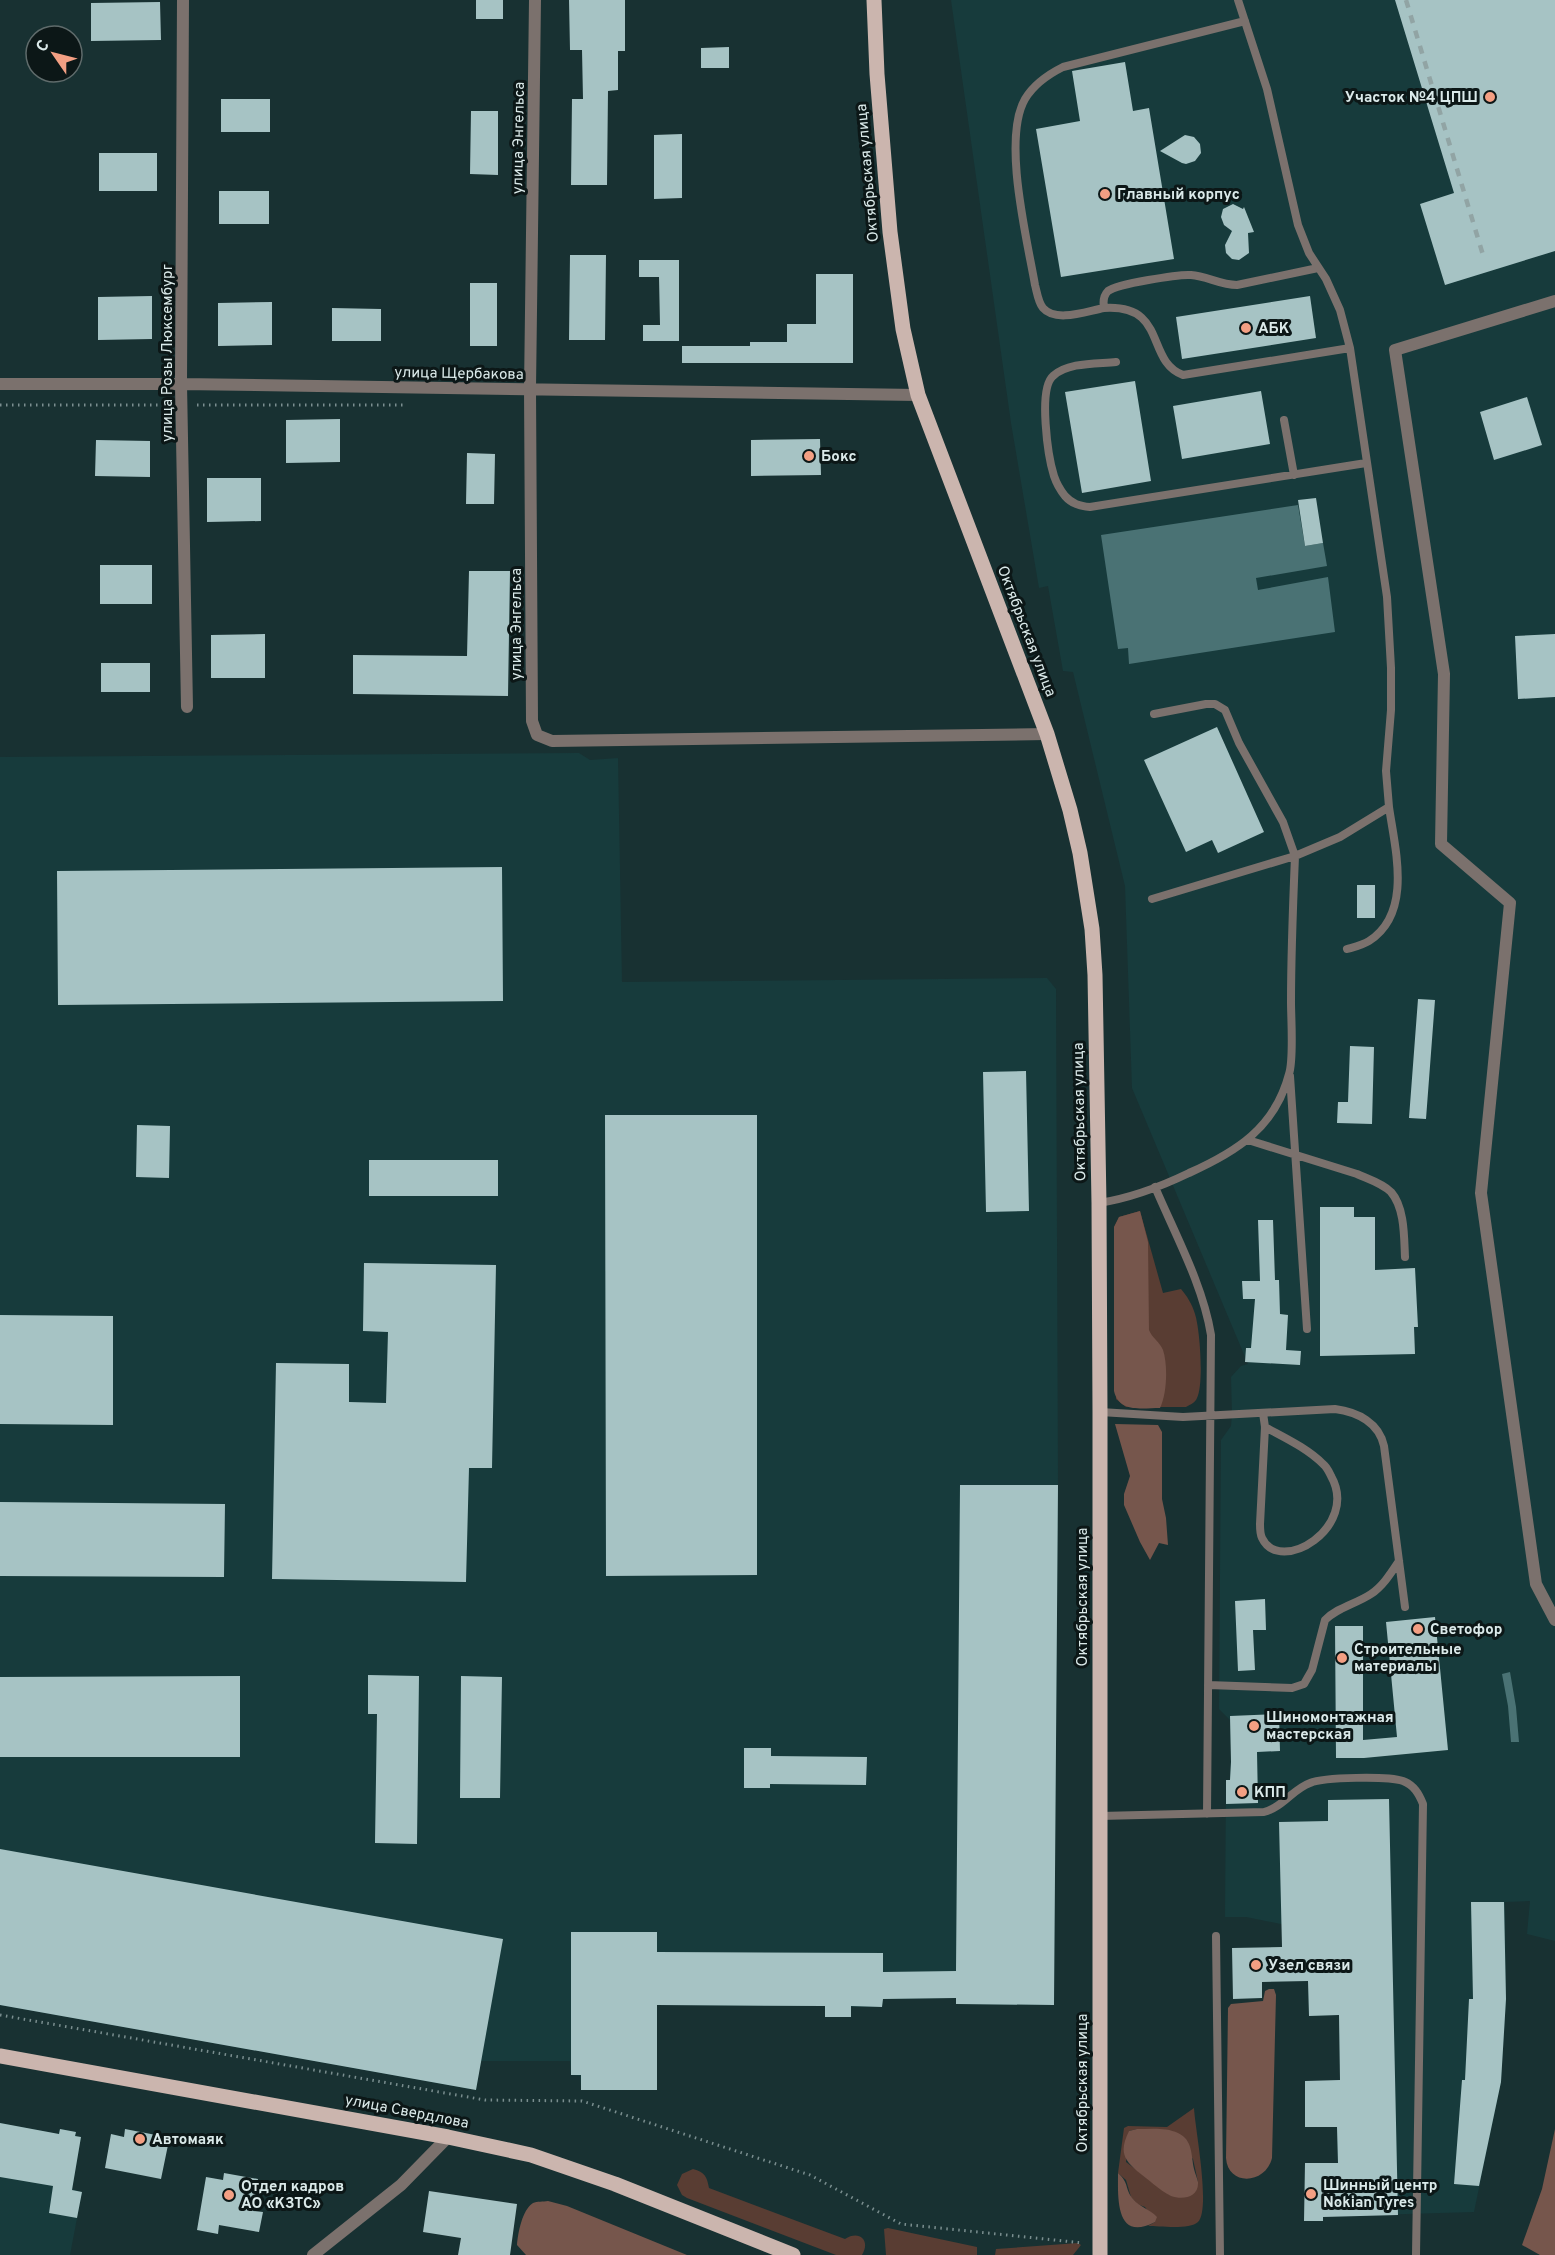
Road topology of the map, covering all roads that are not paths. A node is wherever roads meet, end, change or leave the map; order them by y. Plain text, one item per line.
1 (183, 0) edge
2 (535, 0) edge
3 (874, 0) edge
4 (1238, 0) edge
5 (1245, 21) junction
6 (1318, 268) junction
7 (1555, 301) edge
8 (1104, 309) junction
9 (1350, 348) junction
10 (1116, 362) dead end
11 (0, 384) edge
12 (181, 384) junction
13 (530, 388) junction
14 (918, 395) junction
15 (1284, 420) dead end
16 (1366, 463) junction
17 (1294, 475) junction
18 (188, 707) dead end
19 (1154, 714) dead end
20 (1047, 734) junction
21 (1389, 807) junction
22 (1295, 856) junction
23 (1152, 898) dead end
24 (1347, 949) dead end
25 (1290, 1072) junction
26 (1248, 1140) junction
27 (1297, 1155) junction
28 (1155, 1187) junction
29 (1099, 1203) junction
30 (1405, 1257) dead end
31 (1307, 1329) dead end
32 (1100, 1412) junction
33 (1263, 1413) junction
34 (1209, 1416) junction
35 (1265, 1427) junction
36 (1399, 1561) junction
37 (1405, 1606) dead end
38 (1555, 1620) edge
39 (1208, 1685) junction
40 (1207, 1814) junction
41 (1100, 1816) junction
42 (1216, 1936) dead end
43 (0, 2056) edge
44 (448, 2137) junction
45 (1100, 2250) edge
46 (313, 2255) edge
47 (793, 2255) edge
48 (1220, 2255) edge
49 (1416, 2255) edge

1 - 12 street, улица Розы Люксембург
2 - 13 street, улица Энгельса
3 - 14 main road, Октябрьская улица
4 - 5 lane
5 - 6 lane
5 - 8 lane
6 - 8 lane
6 - 9 lane
7 - 38 street
8 - 9 lane
9 - 16 lane
10 - 17 lane
11 - 12 street, улица Щербакова
12 - 13 street, улица Щербакова
12 - 18 street, улица Розы Люксембург
13 - 14 street, улица Щербакова
13 - 20 street, улица Энгельса
14 - 20 main road, Октябрьская улица
15 - 17 lane
16 - 17 lane
16 - 21 lane
19 - 22 lane
20 - 29 main road, Октябрьская улица
21 - 22 lane
21 - 24 lane
22 - 23 lane
22 - 25 lane
25 - 26 lane
25 - 27 lane
26 - 27 lane
26 - 28 lane
27 - 30 lane
27 - 31 lane
28 - 29 lane
28 - 34 lane
29 - 32 main road, Октябрьская улица
32 - 34 lane
32 - 41 main road, Октябрьская улица
33 - 34 lane
33 - 35 lane
33 - 36 lane
34 - 39 lane
35 - 35 lane
36 - 37 lane
36 - 39 lane
39 - 40 lane
40 - 41 lane
40 - 49 lane
41 - 45 main road, Октябрьская улица
42 - 48 lane
43 - 44 main road, улица Свердлова
44 - 46 street
44 - 47 main road, улица Свердлова

